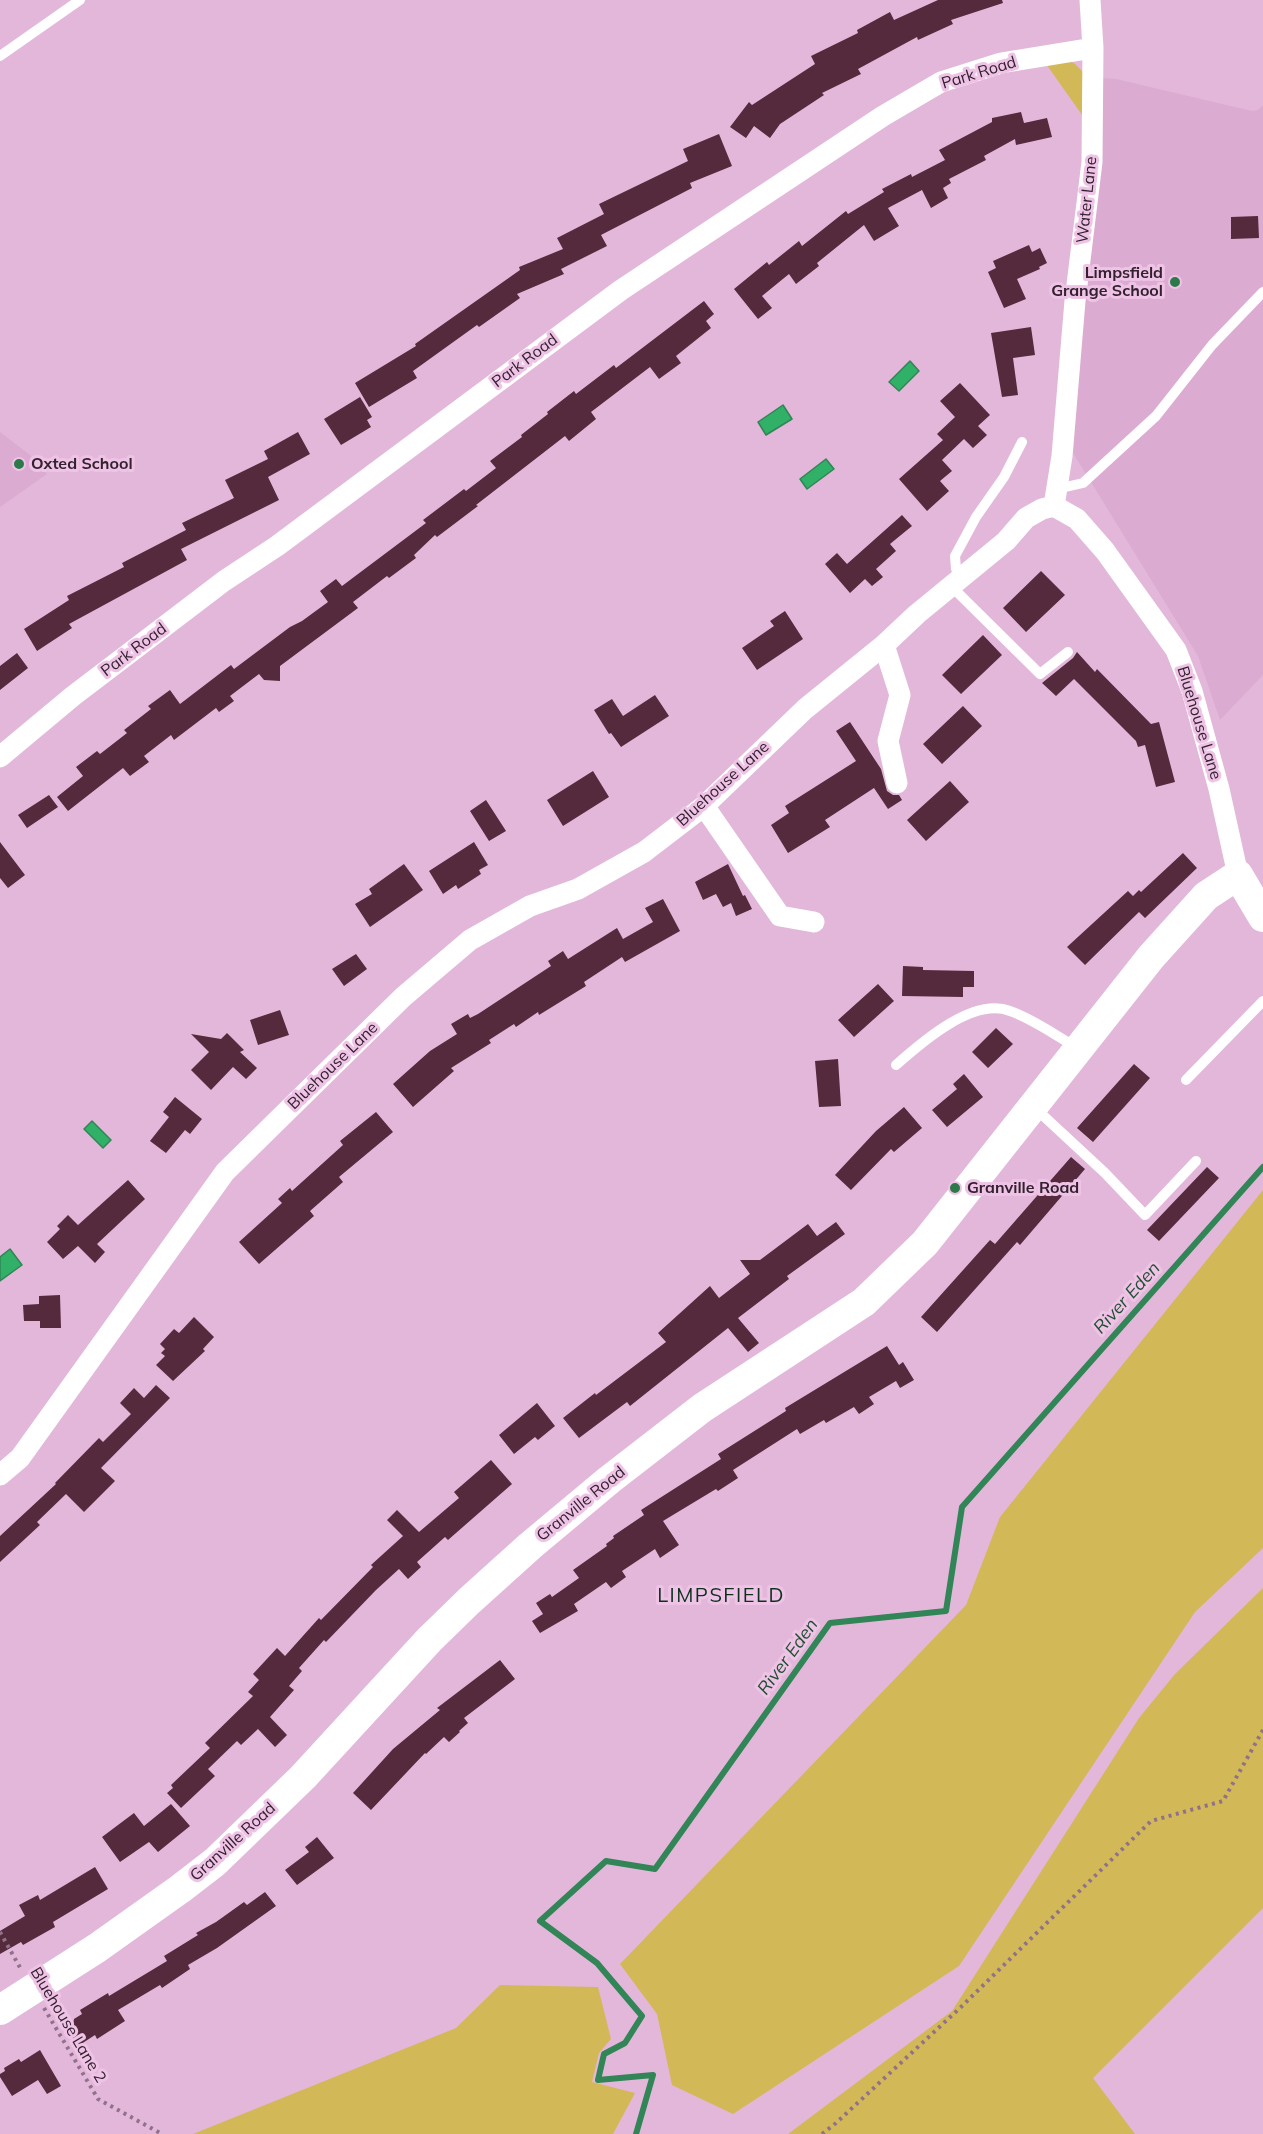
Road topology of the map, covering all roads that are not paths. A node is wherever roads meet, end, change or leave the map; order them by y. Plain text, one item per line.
1 (80, 0) edge
2 (1090, 0) edge
3 (1094, 48) junction
4 (0, 56) edge
5 (1263, 292) edge
6 (1022, 441) dead end
7 (1056, 498) junction
8 (958, 581) junction
9 (884, 645) junction
10 (1068, 651) dead end
11 (0, 757) edge
12 (897, 783) dead end
13 (704, 806) junction
14 (1238, 875) junction
15 (1263, 917) edge
16 (814, 922) dead end
17 (1263, 1001) edge
18 (1078, 1048) junction
19 (896, 1065) dead end
20 (1186, 1080) dead end
21 (1033, 1107) junction
22 (1196, 1161) dead end
23 (0, 1475) edge
24 (0, 2010) edge

1 - 4 lane
2 - 3 street, Water Lane
3 - 7 street, Water Lane
3 - 11 street, Park Road
5 - 7 lane
6 - 8 lane
7 - 8 street, Bluehouse Lane
7 - 14 street, Bluehouse Lane
8 - 9 street, Bluehouse Lane
8 - 10 lane
9 - 12 street
9 - 13 street, Bluehouse Lane
13 - 16 street
13 - 23 street, Bluehouse Lane
14 - 15 street, Bluehouse Lane
14 - 18 street, Granville Road
17 - 20 lane
18 - 19 lane
18 - 21 street, Granville Road
21 - 22 lane
21 - 24 street, Granville Road

